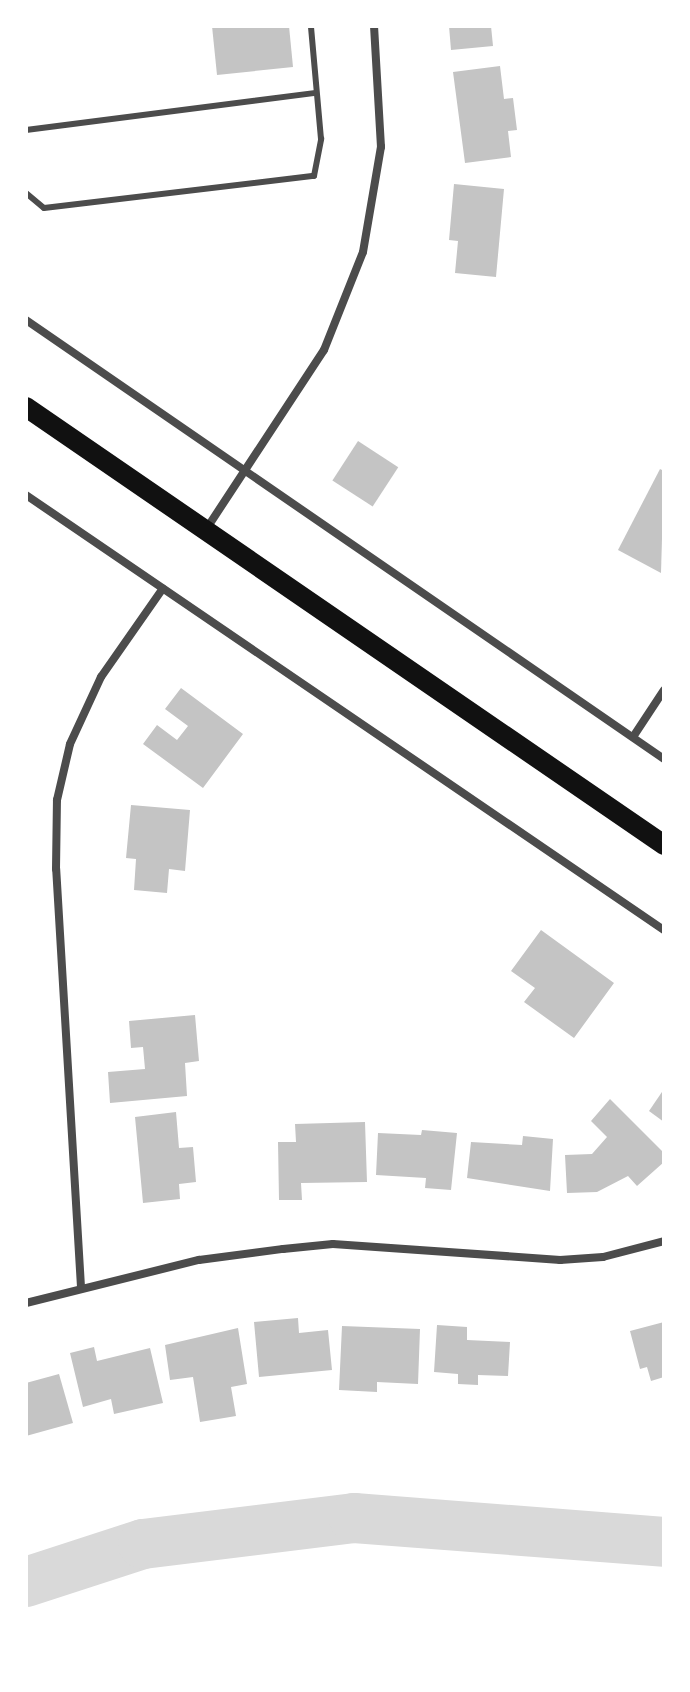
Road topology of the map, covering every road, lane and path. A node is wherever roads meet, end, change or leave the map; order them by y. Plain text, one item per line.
1 (311, 26) edge
2 (374, 26) edge
3 (316, 93) junction
4 (26, 130) edge
5 (26, 193) edge
6 (26, 320) edge
7 (26, 407) edge
8 (247, 472) junction
9 (26, 495) edge
10 (205, 531) junction
11 (163, 588) junction
12 (664, 690) edge
13 (633, 737) junction
14 (664, 759) edge
15 (664, 845) edge
16 (664, 930) edge
17 (664, 1241) edge
18 (81, 1287) junction
19 (26, 1303) edge

1 - 3 lane
2 - 8 street
3 - 4 lane
3 - 5 lane
6 - 8 street
7 - 10 main road
8 - 10 street
8 - 13 street
9 - 11 street
10 - 15 main road
11 - 16 street
11 - 18 street
12 - 13 street
13 - 14 street
17 - 18 street
18 - 19 street

